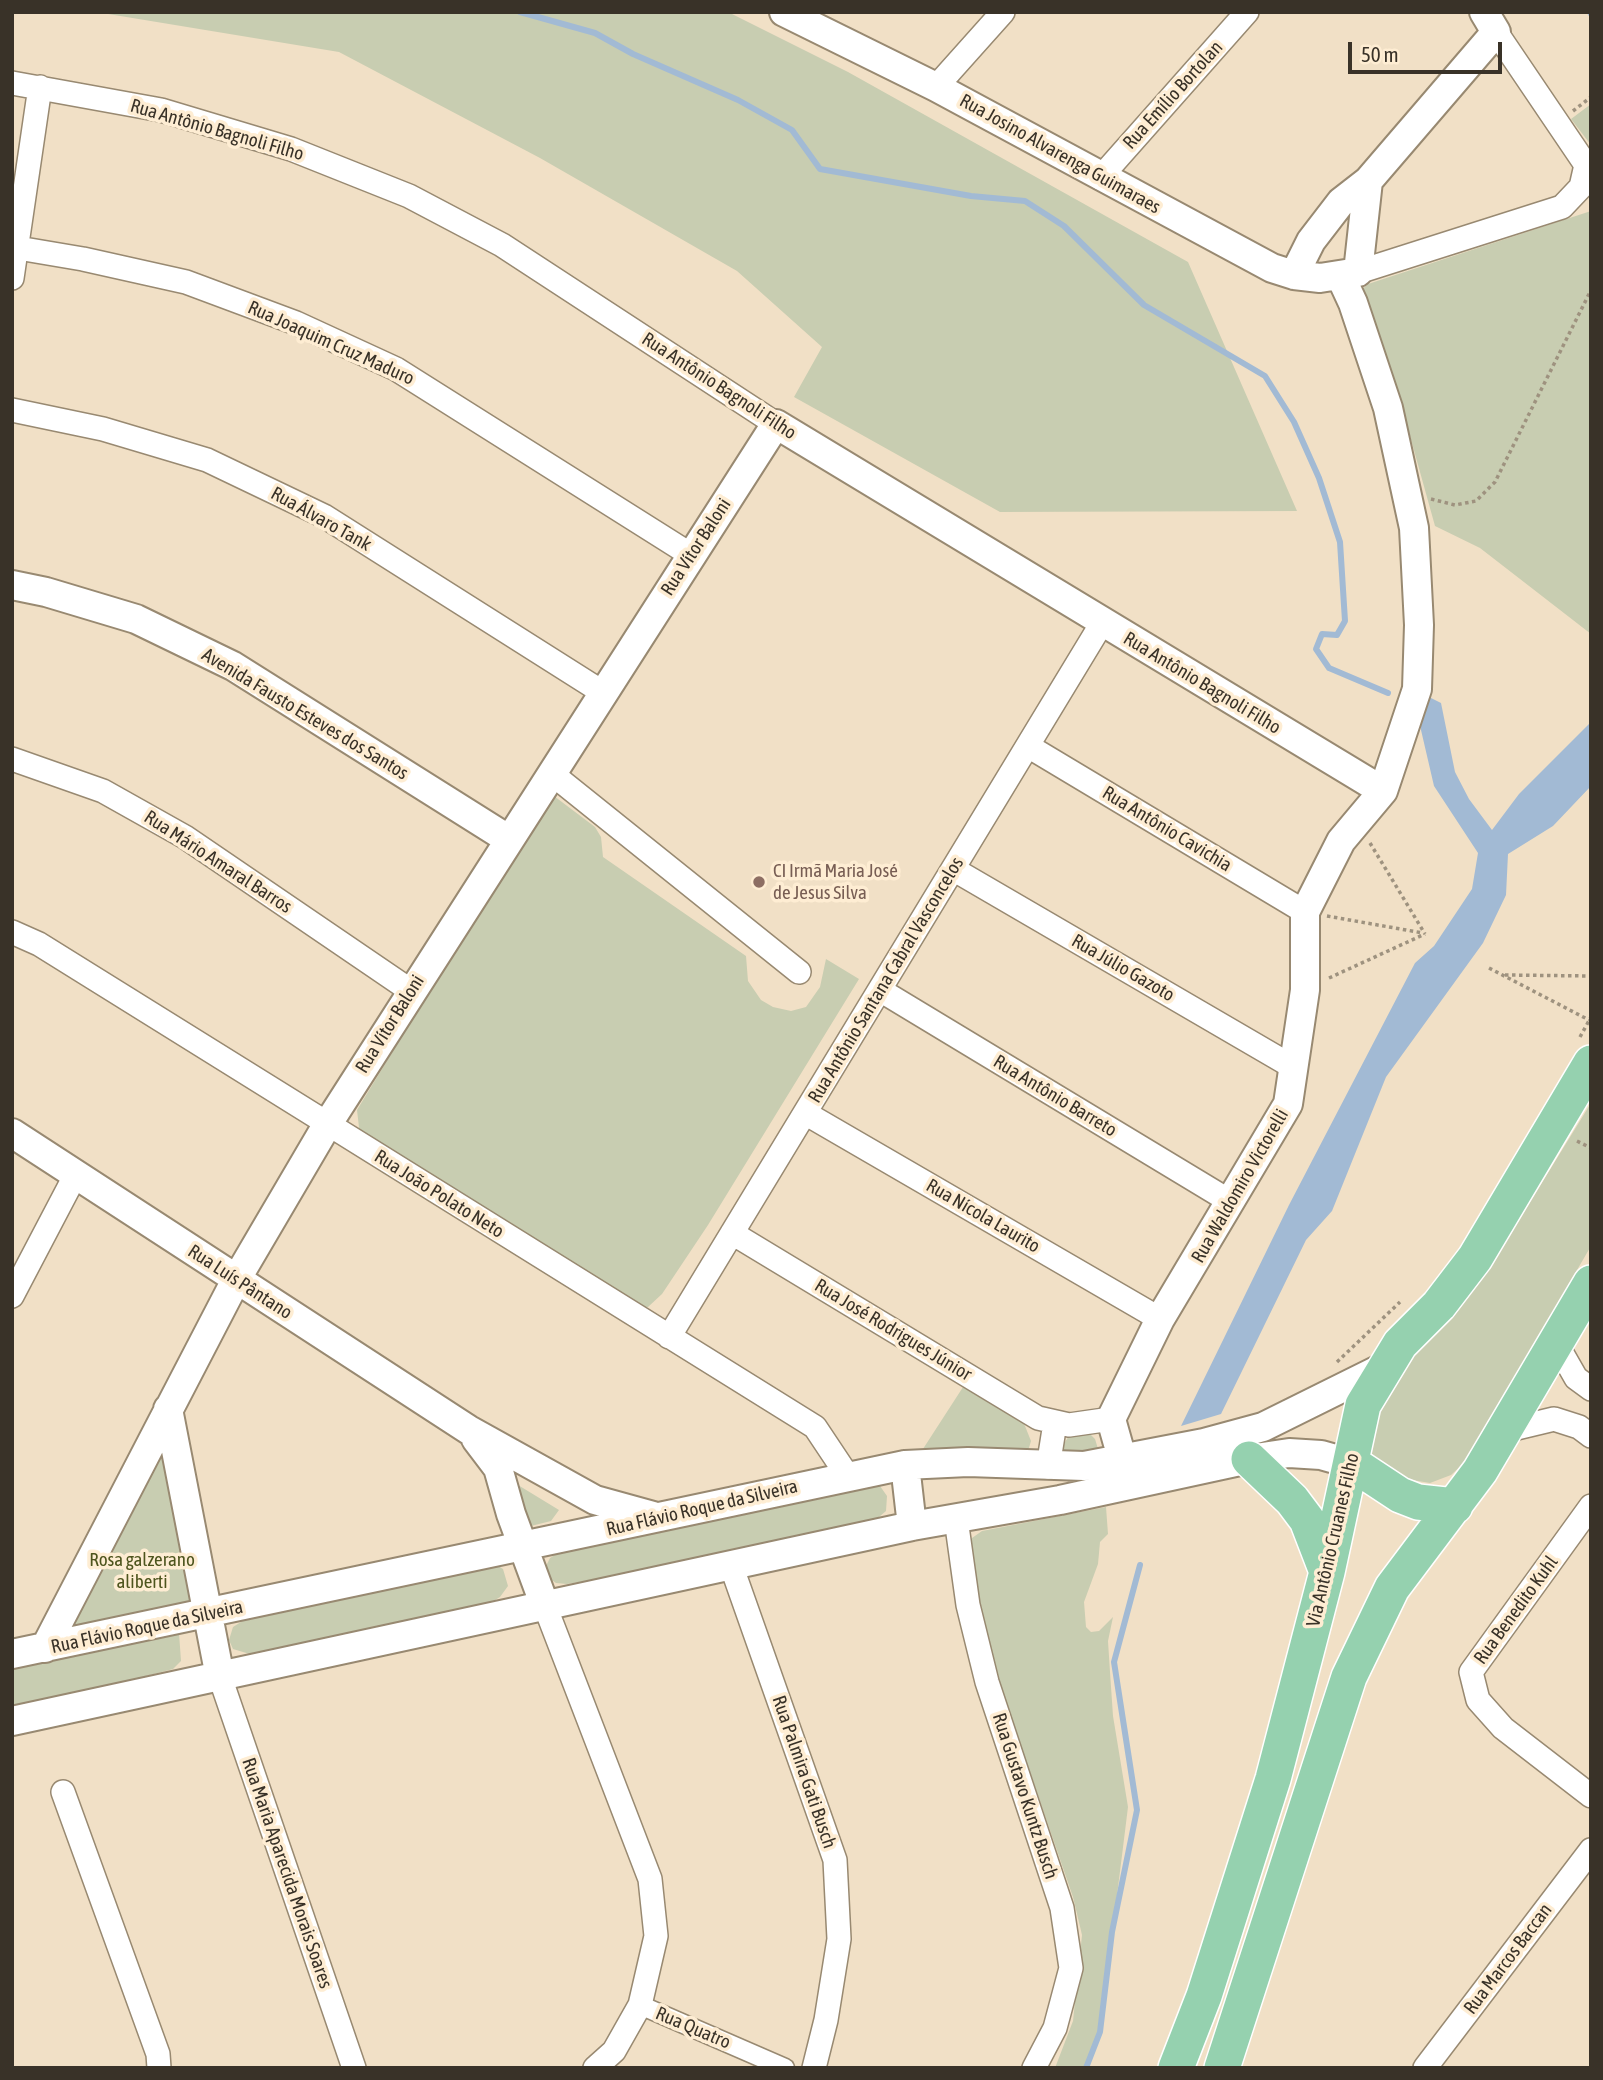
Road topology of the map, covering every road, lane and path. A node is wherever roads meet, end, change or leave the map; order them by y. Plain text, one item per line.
1 (785, 12) edge
2 (1003, 12) edge
3 (1247, 12) edge
4 (1490, 22) edge
5 (12, 83) edge
6 (40, 87) junction
7 (936, 87) junction
8 (1591, 97) edge
9 (1567, 116) dead end
10 (1100, 178) junction
11 (1368, 181) junction
12 (14, 248) edge
13 (1349, 274) junction
14 (1294, 275) junction
15 (12, 278) edge
16 (1591, 290) edge
17 (12, 410) edge
18 (776, 424) junction
19 (1406, 492) junction
20 (691, 555) junction
21 (12, 585) edge
22 (1102, 624) junction
23 (602, 692) junction
24 (1028, 746) junction
25 (12, 759) edge
26 (551, 773) junction
27 (1383, 790) junction
28 (1357, 822) junction
29 (508, 839) junction
30 (953, 869) junction
31 (1306, 912) junction
32 (12, 932) edge
33 (1425, 934) junction
34 (1489, 968) dead end
35 (799, 972) dead end
36 (1503, 975) junction
37 (1591, 976) edge
38 (880, 990) junction
39 (1304, 990) junction
40 (411, 991) junction
41 (1590, 1018) edge
42 (1293, 1067) junction
43 (1584, 1068) edge
44 (805, 1113) junction
45 (327, 1125) junction
46 (12, 1133) edge
47 (1570, 1139) dead end
48 (1591, 1147) edge
49 (76, 1174) junction
50 (1231, 1202) junction
51 (732, 1233) junction
52 (236, 1280) junction
53 (1591, 1283) edge
54 (12, 1296) edge
55 (1407, 1296) dead end
56 (1160, 1319) junction
57 (669, 1337) junction
58 (1556, 1343) junction
59 (1384, 1367) junction
60 (1331, 1368) dead end
61 (1591, 1390) edge
62 (168, 1409) junction
63 (1111, 1419) junction
64 (1055, 1423) junction
65 (469, 1430) junction
66 (1504, 1431) junction
67 (1591, 1436) edge
68 (1122, 1458) junction
69 (1249, 1459) junction
70 (1353, 1464) junction
71 (905, 1465) junction
72 (1048, 1467) junction
73 (847, 1475) junction
74 (1455, 1506) junction
75 (1591, 1506) edge
76 (511, 1514) junction
77 (658, 1517) junction
78 (956, 1519) junction
79 (912, 1526) junction
80 (525, 1548) junction
81 (480, 1557) junction
82 (731, 1565) junction
83 (1327, 1572) junction
84 (545, 1606) junction
85 (205, 1615) junction
86 (45, 1648) junction
87 (12, 1654) edge
88 (220, 1677) junction
89 (12, 1721) edge
90 (63, 1792) dead end
91 (1591, 1796) edge
92 (1591, 1850) edge
93 (640, 2005) junction
94 (159, 2068) edge
95 (354, 2068) edge
96 (595, 2068) edge
97 (785, 2068) edge
98 (814, 2068) edge
99 (1034, 2068) edge
100 (1176, 2068) edge
101 (1222, 2068) edge
102 (1425, 2068) edge

1 - 7 street, Rua Josino Alvarenga Guimaraes
2 - 7 street
3 - 10 street, Rua Emílio Bortolan
4 - 11 street
4 - 13 street
5 - 6 street, Rua Antônio Bagnoli Filho
6 - 12 street
6 - 18 street, Rua Antônio Bagnoli Filho
7 - 10 street, Rua Josino Alvarenga Guimaraes
8 - 9 path
10 - 14 street, Rua Josino Alvarenga Guimaraes
11 - 13 street
11 - 14 street
12 - 15 street
12 - 20 street, Rua Joaquim Cruz Maduro
13 - 14 street, Rua Josino Alvarenga Guimaraes
13 - 19 street
16 - 19 path
17 - 23 street, Rua Álvaro Tank
18 - 20 street, Rua Vítor Baloni
18 - 22 street, Rua Antônio Bagnoli Filho
19 - 27 street
20 - 23 street, Rua Vítor Baloni
21 - 29 street, Avenida Fausto Esteves dos Santos
22 - 24 street, Rua Antônio Santana Cabral Vasconcelos
22 - 27 street, Rua Antônio Bagnoli Filho
23 - 26 street, Rua Vítor Baloni
24 - 30 street, Rua Antônio Santana Cabral Vasconcelos
24 - 31 street, Rua Antônio Cavichia
25 - 40 street, Rua Mário Amaral Barros
26 - 29 street, Rua Vítor Baloni
26 - 35 street
27 - 28 street, Rua Waldomiro Victorelli
28 - 31 street, Rua Waldomiro Victorelli
28 - 33 path
29 - 40 street, Rua Vítor Baloni
30 - 38 street, Rua Antônio Santana Cabral Vasconcelos
30 - 42 street, Rua Júlio Gazoto
31 - 33 path
31 - 39 street, Rua Waldomiro Victorelli
32 - 45 street, Rua João Polato Neto
33 - 39 path
34 - 36 path
36 - 37 path
36 - 41 path
38 - 44 street, Rua Antônio Santana Cabral Vasconcelos
38 - 50 street, Rua Antônio Barreto
39 - 42 street, Rua Waldomiro Victorelli
40 - 45 street, Rua Vítor Baloni
41 - 43 path
42 - 50 street, Rua Waldomiro Victorelli
43 - 59 main road, Via Antônio Cruanes Filho
44 - 51 street, Rua Antônio Santana Cabral Vasconcelos
44 - 56 street, Rua Nícola Laurito
45 - 52 street, Rua Vítor Baloni
45 - 57 street, Rua João Polato Neto
46 - 49 street, Rua Luís Pântano
47 - 48 path
49 - 52 street, Rua Luís Pântano
49 - 54 street
50 - 56 street, Rua Waldomiro Victorelli
51 - 57 street, Rua Antônio Santana Cabral Vasconcelos
51 - 64 street, Rua José Rodrigues Júnior
52 - 62 street, Rua Vítor Baloni
52 - 65 street, Rua Luís Pântano
53 - 58 main road
55 - 60 path
56 - 63 street, Rua Waldomiro Victorelli
57 - 73 street, Rua João Polato Neto
58 - 61 street
58 - 66 main road
59 - 68 street, Rua Flávio Roque da Silveira
59 - 70 main road, Via Antônio Cruanes Filho
62 - 85 street
62 - 86 street, Rua Vítor Baloni
63 - 64 street, Rua José Rodrigues Júnior
63 - 68 street
64 - 72 street
65 - 76 street, Rua Luís Pântano
65 - 77 street, Rua Luís Pântano
66 - 67 street
66 - 74 main road
68 - 72 street, Rua Flávio Roque da Silveira
69 - 70 street
69 - 78 street
69 - 83 main road
70 - 74 main road
70 - 83 main road, Via Antônio Cruanes Filho
71 - 72 street, Rua Flávio Roque da Silveira
71 - 73 street, Rua Flávio Roque da Silveira
71 - 79 street
73 - 77 street, Rua Flávio Roque da Silveira
74 - 101 main road
75 - 91 street, Rua Benedito Kuhl
76 - 80 street, Rua Luís Pântano
76 - 81 street
77 - 80 street, Rua Flávio Roque da Silveira
78 - 79 street
78 - 99 street, Rua Gustavo Kuntz Busch
79 - 82 street
80 - 81 street, Rua Flávio Roque da Silveira
80 - 84 street, Rua Luís Pântano
81 - 85 street, Rua Flávio Roque da Silveira
82 - 84 street
82 - 98 street, Rua Palmira Gati Busch
83 - 100 main road, Via Antônio Cruanes Filho
84 - 88 street
84 - 93 street
85 - 86 street, Rua Flávio Roque da Silveira
85 - 88 street
86 - 87 street, Rua Flávio Roque da Silveira
88 - 89 street
88 - 95 street, Rua Maria Aparecida Morais Soares
90 - 94 street
92 - 102 street, Rua Marcos Baccan
93 - 96 street
93 - 97 street, Rua Quatro

